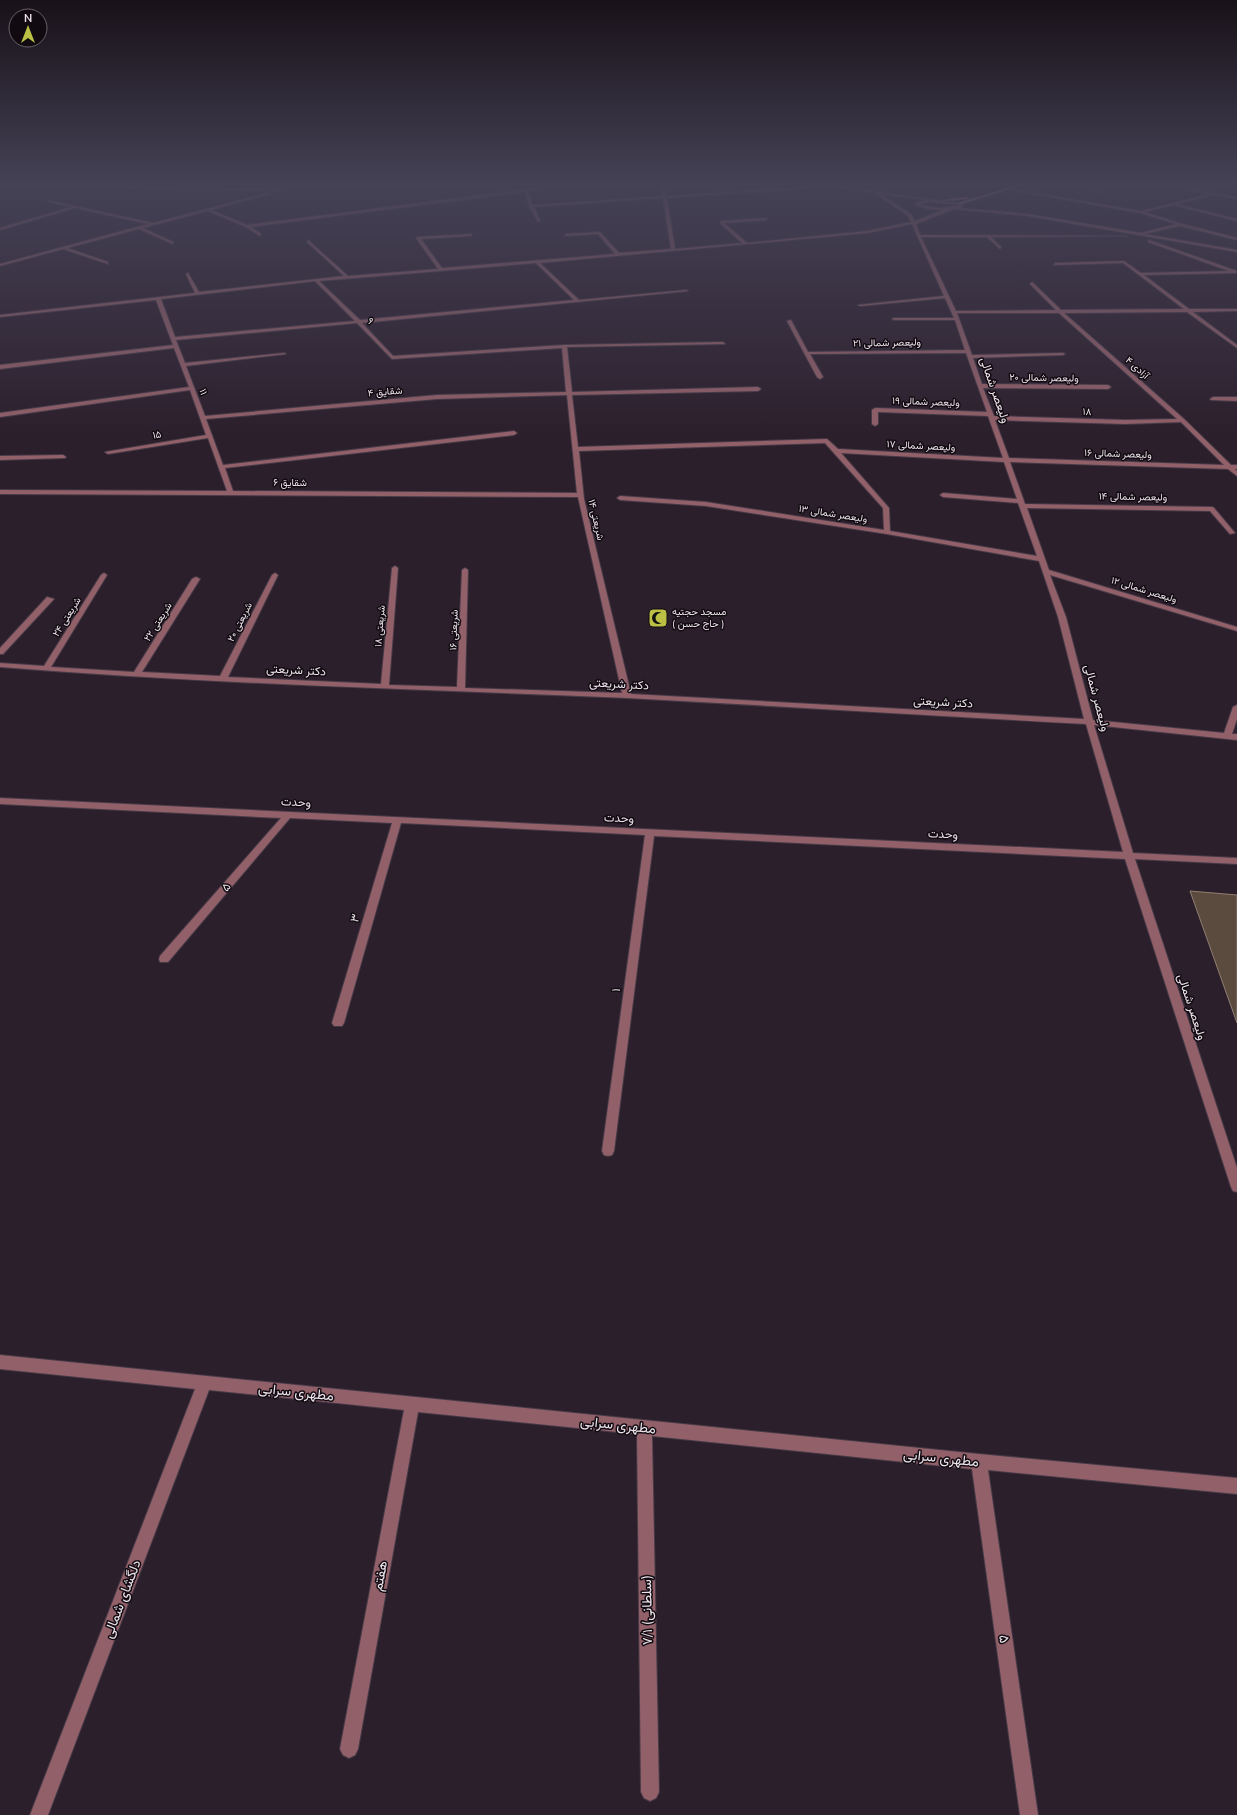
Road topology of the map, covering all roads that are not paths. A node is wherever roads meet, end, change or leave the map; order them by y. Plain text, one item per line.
1 (337, 268) edge
2 (458, 268) edge
3 (543, 268) edge
4 (933, 268) edge
5 (1132, 268) edge
6 (1227, 268) edge
7 (440, 269) joint
8 (1237, 271) edge
9 (188, 274) dead end
10 (1141, 274) junction
11 (347, 277) junction
12 (316, 280) junction
13 (1032, 283) dead end
14 (686, 291) dead end
15 (197, 293) junction
16 (946, 297) junction
17 (158, 298) junction
18 (578, 301) junction
19 (860, 305) dead end
20 (1237, 310) edge
21 (1191, 311) junction
22 (954, 312) junction
23 (1062, 312) junction
24 (0, 316) edge
25 (894, 319) dead end
26 (956, 319) junction
27 (789, 321) dead end
28 (359, 322) junction
29 (173, 339) junction
30 (723, 343) dead end
31 (176, 346) junction
32 (564, 346) junction
33 (1237, 347) edge
34 (968, 351) junction
35 (807, 353) junction
36 (284, 354) dead end
37 (1063, 354) dead end
38 (970, 357) junction
39 (183, 365) junction
40 (0, 367) edge
41 (820, 377) dead end
42 (980, 386) junction
43 (192, 388) junction
44 (1108, 388) dead end
45 (758, 389) dead end
46 (570, 392) junction
47 (1213, 399) dead end
48 (1237, 399) edge
49 (0, 415) edge
50 (991, 416) junction
51 (203, 418) junction
52 (1182, 420) junction
53 (875, 424) dead end
54 (514, 433) dead end
55 (210, 436) junction
56 (575, 449) junction
57 (835, 451) junction
58 (108, 452) dead end
59 (63, 457) dead end
60 (0, 458) edge
61 (1006, 460) junction
62 (221, 466) junction
63 (1229, 467) junction
64 (1237, 467) edge
65 (1237, 474) edge
66 (0, 492) edge
67 (231, 493) junction
68 (580, 495) junction
69 (943, 495) dead end
70 (620, 498) dead end
71 (1021, 503) junction
72 (887, 532) junction
73 (1232, 533) dead end
74 (1041, 559) junction
75 (395, 568) dead end
76 (465, 570) dead end
77 (1046, 571) junction
78 (104, 575) dead end
79 (275, 576) dead end
80 (196, 580) dead end
81 (50, 599) dead end
82 (1237, 628) edge
83 (0, 652) edge
84 (0, 665) edge
85 (46, 669) junction
86 (137, 674) junction
87 (223, 678) junction
88 (385, 687) junction
89 (461, 690) junction
90 (627, 696) junction
91 (1237, 707) edge
92 (1089, 722) junction
93 (1227, 736) junction
94 (1237, 737) edge
95 (0, 801) edge
96 (288, 814) junction
97 (397, 820) junction
98 (650, 832) junction
99 (1129, 856) junction
100 (1237, 861) edge
101 (164, 959) dead end
102 (338, 1023) dead end
103 (608, 1151) dead end
104 (1237, 1187) edge
105 (0, 1362) edge
106 (205, 1383) junction
107 (412, 1404) junction
108 (644, 1428) junction
109 (979, 1462) junction
110 (1237, 1486) edge
111 (349, 1749) dead end
112 (650, 1792) dead end
113 (39, 1815) edge
114 (1029, 1815) edge

1 - 11 street
2 - 7 street
3 - 18 street
4 - 16 street, ولیعصر شمالی
5 - 10 street
6 - 8 street
7 - 11 street
8 - 10 street
9 - 15 street
10 - 21 street
11 - 12 street
12 - 15 street
12 - 28 street, ۹
13 - 23 street, آزادی ۴
14 - 18 street
15 - 17 street
16 - 19 street
16 - 22 street, ولیعصر شمالی
17 - 24 street
17 - 29 street, ۱۱
18 - 28 street
20 - 21 street
21 - 23 street
21 - 33 street
22 - 23 street
22 - 26 street, ولیعصر شمالی
23 - 52 street, آزادی ۴
25 - 26 street
26 - 34 street, ولیعصر شمالی
27 - 35 street
28 - 29 street
28 - 32 street, ۹
29 - 31 street, ۱۱
30 - 32 street
31 - 39 street, ۱۱
31 - 40 street
32 - 46 street, شریعتی ۱۴
34 - 35 street, ولیعصر شمالی ۲۱
34 - 38 street, ولیعصر شمالی
35 - 41 street
36 - 39 street
37 - 38 street
38 - 42 street, ولیعصر شمالی
39 - 43 street, ۱۱
42 - 44 street, ولیعصر شمالی ۲۰
42 - 50 street, ولیعصر شمالی
43 - 49 street
43 - 51 street, ۱۱
45 - 46 street, شقایق ۴
46 - 51 street, شقایق ۴
46 - 56 street, شریعتی ۱۴
47 - 48 street
50 - 52 street, ۱۸
50 - 53 street, ولیعصر شمالی ۱۹
50 - 61 street, ولیعصر شمالی
51 - 55 street, ۱۱
52 - 63 street, آزادی ۴
54 - 62 street
55 - 58 street, ۱۵
55 - 62 street, ۱۱
56 - 57 street
56 - 68 street, شریعتی ۱۴
57 - 61 street, ولیعصر شمالی ۱۷
57 - 72 street
59 - 60 street
61 - 63 street, ولیعصر شمالی ۱۶
61 - 71 street, ولیعصر شمالی
62 - 67 street, ۱۱
63 - 64 street, ولیعصر شمالی ۱۶
63 - 65 street, آزادی ۴
66 - 67 street, شقایق ۶
67 - 68 street, شقایق ۶
68 - 90 street, شریعتی ۱۴
69 - 71 street, ولیعصر شمالی ۱۴
70 - 72 street, ولیعصر شمالی ۱۳
71 - 73 street, ولیعصر شمالی ۱۴
71 - 74 street, ولیعصر شمالی
72 - 74 street, ولیعصر شمالی ۱۳
74 - 77 street, ولیعصر شمالی
75 - 88 street, شریعتی ۱۸
76 - 89 street, شریعتی ۱۶
77 - 82 street, ولیعصر شمالی ۱۲
77 - 92 street, ولیعصر شمالی
78 - 85 street, شریعتی ۲۴
79 - 87 street, شریعتی ۲۰
80 - 86 street, شریعتی ۲۲
81 - 83 street
84 - 85 street, دکتر شریعتی
85 - 86 street, دکتر شریعتی
86 - 87 street, دکتر شریعتی
87 - 88 street, دکتر شریعتی
88 - 89 street, دکتر شریعتی
89 - 90 street, دکتر شریعتی
90 - 92 street, دکتر شریعتی
91 - 93 street
92 - 93 street, دکتر شریعتی
92 - 99 street, ولیعصر شمالی
93 - 94 street, دکتر شریعتی
95 - 96 street, وحدت
96 - 97 street, وحدت
96 - 101 street, ۵
97 - 98 street, وحدت
97 - 102 street, ۳
98 - 99 street, وحدت
98 - 103 street, ۱
99 - 100 street, وحدت
99 - 104 street, ولیعصر شمالی
105 - 106 street, مطهری سرابی
106 - 107 street, مطهری سرابی
106 - 113 street, دلگشای شمالی
107 - 108 street, مطهری سرابی
107 - 111 street, هفتم
108 - 109 street, مطهری سرابی
108 - 112 street, ۷/۱ (سلطانی)
109 - 110 street, مطهری سرابی
109 - 114 street, ۵

